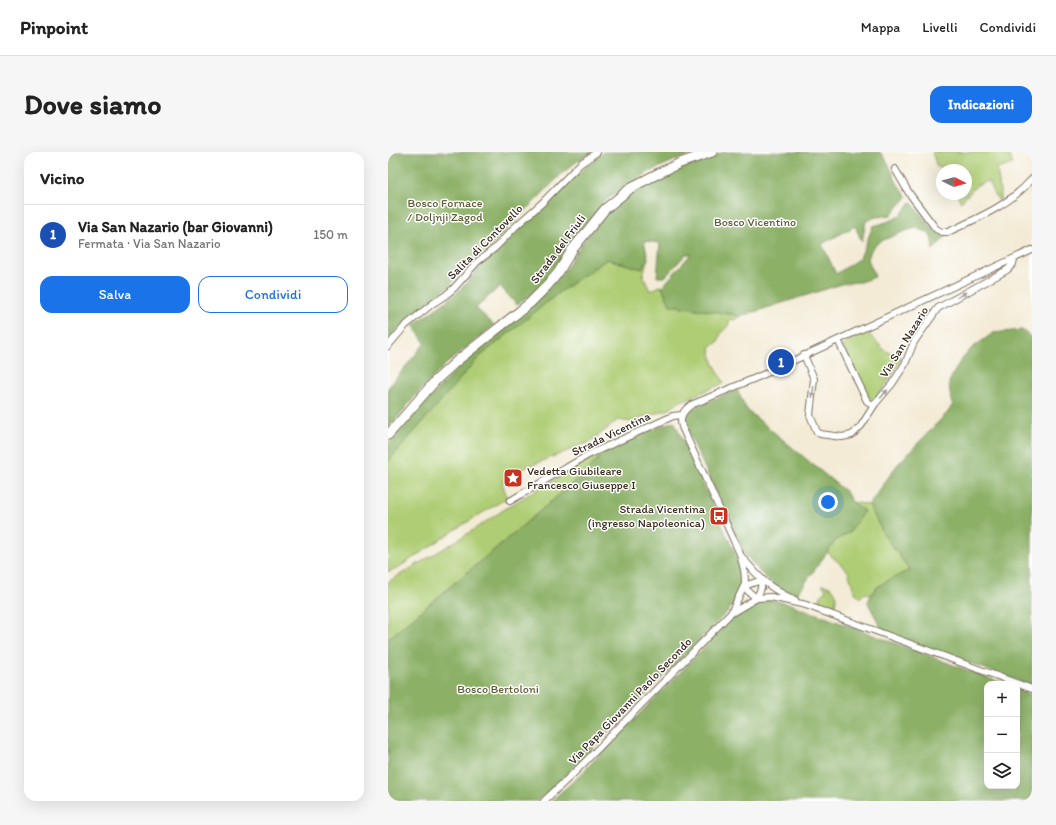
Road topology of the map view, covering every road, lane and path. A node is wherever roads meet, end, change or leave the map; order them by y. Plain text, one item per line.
1 (597, 152) edge
2 (712, 152) edge
3 (895, 169) dead end
4 (1032, 179) edge
5 (1032, 250) edge
6 (1014, 259) junction
7 (838, 340) junction
8 (388, 346) edge
9 (804, 355) junction
10 (875, 404) junction
11 (682, 415) junction
12 (388, 435) edge
13 (510, 501) dead end
14 (740, 554) junction
15 (762, 580) junction
16 (744, 586) junction
17 (757, 598) junction
18 (806, 605) junction
19 (730, 614) junction
20 (1032, 689) edge
21 (544, 801) edge

1 - 8 street, Salita di Contovello
2 - 12 main road, Strada del Friuli
3 - 4 street
5 - 6 street, Via San Nazario
6 - 7 street, Via San Nazario
10 -> 6 street, Via San Nazario
7 - 9 street, Via San Nazario
7 - 10 street
9 -> 10 street, Via San Nazario
9 - 11 street, Via San Nazario
11 - 13 street, Strada Vicentina
11 - 14 street
14 - 15 street
14 - 16 street
15 - 16 street
15 - 17 street
15 - 18 street
16 - 17 street
16 - 19 street, Via Papa Giovanni Paolo Secondo
17 - 18 street
17 - 19 street, Via Papa Giovanni Paolo Secondo
18 - 20 street
19 - 21 street, Via Papa Giovanni Paolo Secondo

